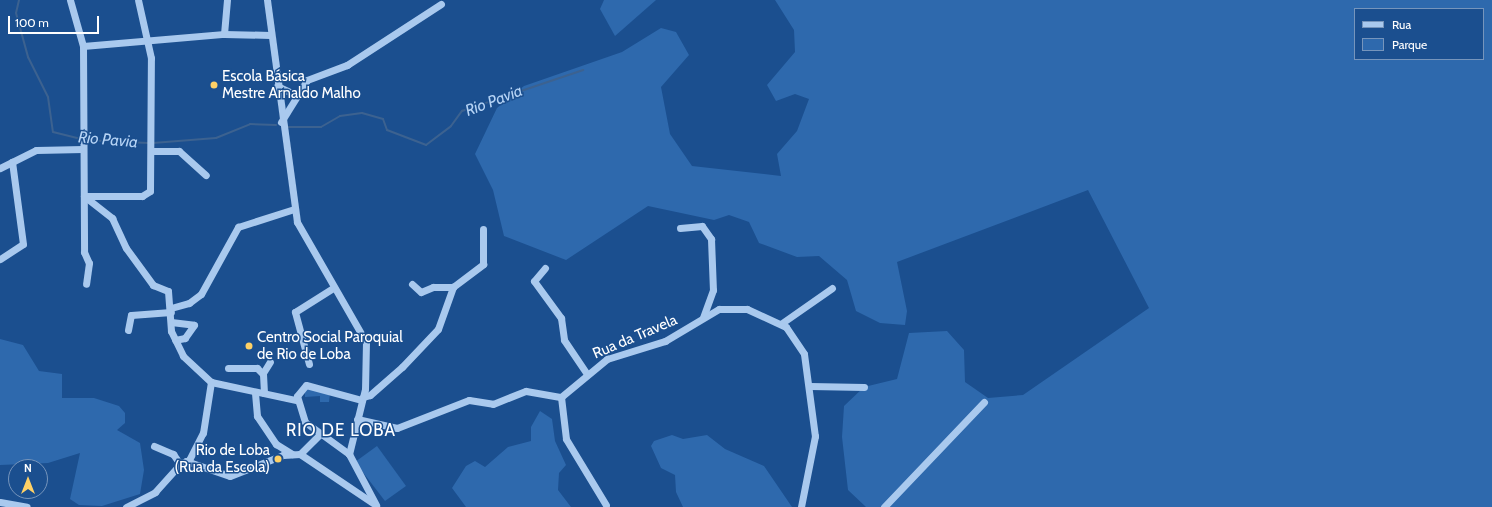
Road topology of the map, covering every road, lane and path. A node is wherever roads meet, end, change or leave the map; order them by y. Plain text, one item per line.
1 (70, 0) edge
2 (138, 0) edge
3 (227, 0) edge
4 (267, 0) edge
5 (441, 4) dead end
6 (224, 34) junction
7 (270, 35) junction
8 (149, 43) junction
9 (83, 46) junction
10 (277, 86) junction
11 (296, 94) junction
12 (281, 122) junction
13 (83, 146) junction
14 (151, 151) junction
15 (12, 162) junction
16 (0, 168) edge
17 (206, 175) dead end
18 (84, 196) junction
19 (294, 209) junction
20 (680, 228) dead end
21 (483, 229) dead end
22 (0, 258) edge
23 (545, 268) dead end
24 (86, 284) dead end
25 (412, 284) dead end
26 (452, 287) junction
27 (333, 288) junction
28 (832, 288) dead end
29 (171, 310) junction
30 (702, 319) junction
31 (171, 322) junction
32 (782, 323) junction
33 (128, 330) dead end
34 (175, 340) junction
35 (270, 362) dead end
36 (309, 364) dead end
37 (228, 368) dead end
38 (586, 373) junction
39 (263, 374) junction
40 (211, 382) junction
41 (810, 386) junction
42 (864, 387) dead end
43 (255, 393) junction
44 (264, 393) junction
45 (561, 397) junction
46 (363, 398) junction
47 (296, 400) junction
48 (984, 402) dead end
49 (357, 419) junction
50 (320, 434) junction
51 (154, 446) dead end
52 (292, 454) junction
53 (300, 454) junction
54 (349, 454) junction
55 (183, 462) junction
56 (363, 490) junction
57 (0, 502) edge
58 (140, 505) edge
59 (606, 505) dead end
60 (377, 506) edge
61 (27, 507) edge
62 (126, 507) edge
63 (802, 507) edge
64 (884, 507) edge

1 - 9 street
2 - 8 street
3 - 6 street
4 - 7 street
5 - 11 street
6 - 7 street
6 - 8 street
7 - 10 street
8 - 9 street
8 - 14 street
9 - 13 street
10 - 11 street
10 - 12 street
11 - 12 street
12 - 19 street
13 - 15 street
13 - 18 street
14 - 17 street
14 - 18 street
15 - 16 street
15 - 22 street
18 - 24 street
18 - 29 street
19 - 27 street
19 - 29 street
20 - 30 street
21 - 26 street
23 - 38 street
25 - 26 street
26 - 46 street
27 - 36 street
27 - 46 street
28 - 32 street
29 - 31 street
29 - 33 street
30 - 32 street, Rua da Travela
30 - 38 street, Rua da Travela
31 - 34 street
31 - 34 street
32 - 41 street
34 - 40 street
35 - 39 street
37 - 39 street
38 - 45 street, Rua da Travela
39 - 44 street
40 - 43 street
40 - 55 street
41 - 42 street
41 - 63 street
43 - 44 street
43 - 52 street
44 - 47 street
45 - 49 street
45 - 59 street
46 - 47 street
46 - 49 street
47 - 50 street
48 - 64 street
49 - 54 street
50 - 53 street
50 - 54 street
51 - 55 street
52 - 53 street
52 - 55 street
53 - 56 street
54 - 56 street
55 - 58 street
56 - 60 street
57 - 61 street
58 - 62 street

